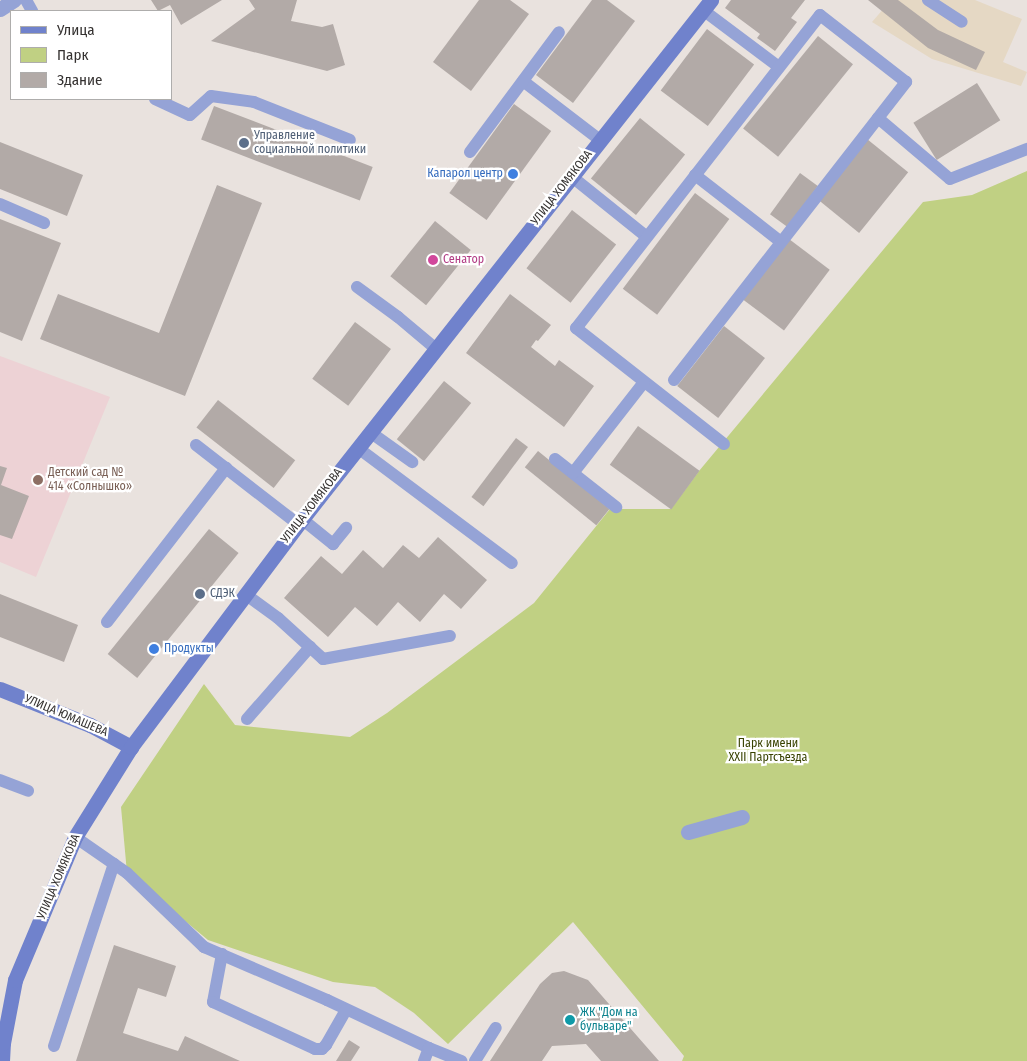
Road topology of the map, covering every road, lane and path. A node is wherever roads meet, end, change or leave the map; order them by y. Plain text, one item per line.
1 (14, 0) edge
2 (928, 0) edge
3 (707, 5) edge
4 (0, 9) edge
5 (962, 22) dead end
6 (559, 32) dead end
7 (779, 68) junction
8 (523, 82) junction
9 (157, 100) edge
10 (878, 118) junction
11 (350, 140) dead end
12 (600, 140) junction
13 (1027, 150) edge
14 (470, 152) dead end
15 (695, 175) junction
16 (571, 176) junction
17 (0, 204) edge
18 (44, 222) dead end
19 (647, 237) junction
20 (781, 242) junction
21 (357, 287) dead end
22 (435, 348) junction
23 (674, 380) dead end
24 (644, 382) junction
25 (370, 432) junction
26 (724, 444) dead end
27 (196, 445) dead end
28 (358, 448) junction
29 (555, 459) dead end
30 (412, 462) dead end
31 (226, 468) junction
32 (573, 474) junction
33 (616, 507) dead end
34 (300, 521) junction
35 (346, 528) dead end
36 (512, 563) dead end
37 (245, 594) junction
38 (106, 622) dead end
39 (450, 636) dead end
40 (310, 647) junction
41 (0, 688) edge
42 (247, 719) dead end
43 (131, 747) junction
44 (0, 780) edge
45 (28, 791) dead end
46 (742, 817) dead end
47 (688, 832) dead end
48 (75, 837) junction
49 (114, 864) junction
50 (222, 954) junction
51 (346, 1010) junction
52 (496, 1028) dead end
53 (54, 1046) dead end
54 (429, 1048) junction
55 (485, 1054) edge
56 (2, 1061) edge
57 (424, 1061) edge
58 (462, 1061) edge

1 - 4 street
2 - 5 lane
3 - 7 lane
3 - 12 street, УЛИЦА ХОМЯКОВА
6 - 8 lane
7 - 10 lane
7 - 15 lane
8 - 12 lane
8 - 14 lane
9 - 11 lane
10 - 13 lane
10 - 20 lane
12 - 16 street, УЛИЦА ХОМЯКОВА
15 - 19 lane
15 - 20 lane
16 - 19 lane
16 - 22 street, УЛИЦА ХОМЯКОВА
17 - 18 lane
19 - 24 lane
20 - 23 lane
21 - 22 lane
22 - 25 street, УЛИЦА ХОМЯКОВА
24 - 26 lane
24 - 32 lane
25 - 28 street, УЛИЦА ХОМЯКОВА
25 - 30 lane
27 - 31 lane
28 - 34 street, УЛИЦА ХОМЯКОВА
28 - 36 lane
29 - 32 lane
31 - 34 lane
31 - 38 lane
32 - 33 lane
34 - 35 lane
34 - 37 street, УЛИЦА ХОМЯКОВА
37 - 40 lane
37 - 43 street, УЛИЦА ХОМЯКОВА
39 - 40 lane
40 - 42 lane
41 - 43 street, УЛИЦА ЮМАШЕВА
43 - 48 street, УЛИЦА ХОМЯКОВА
44 - 45 lane
46 - 47 street
48 - 49 lane
48 - 56 street, УЛИЦА ХОМЯКОВА
49 - 50 lane
49 - 53 lane
50 - 51 lane
50 - 51 lane
51 - 54 lane
52 - 55 lane
54 - 57 lane
54 - 58 lane

